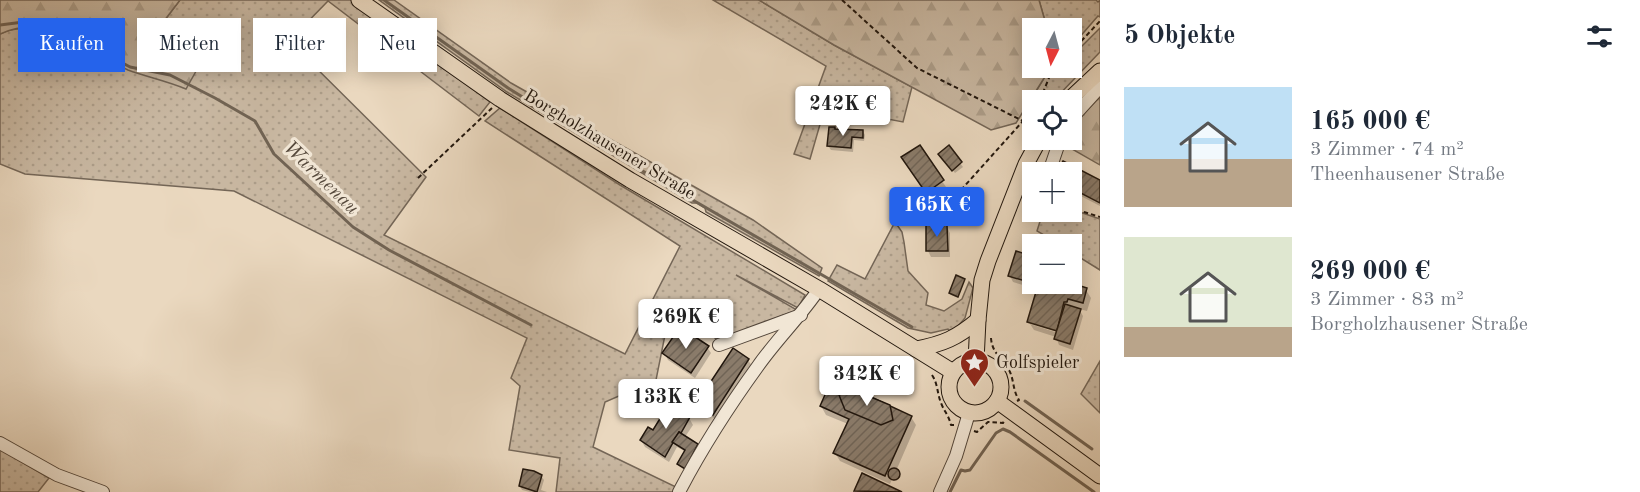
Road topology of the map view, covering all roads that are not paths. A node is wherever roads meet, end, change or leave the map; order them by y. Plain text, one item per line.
1 (359, 0) edge
2 (1100, 71) edge
3 (1100, 87) edge
4 (1080, 90) edge
5 (1082, 107) edge
6 (1034, 150) edge
7 (819, 290) junction
8 (802, 315) junction
9 (978, 320) junction
10 (719, 345) dead end
11 (916, 349) junction
12 (976, 361) junction
13 (953, 372) junction
14 (997, 401) junction
15 (969, 413) junction
16 (0, 443) edge
17 (1100, 477) edge
18 (104, 492) edge
19 (679, 492) edge
20 (939, 492) edge

1 - 7 main road, Borgholzhausener Straße
2 - 4 main road
3 - 5 street
6 - 9 main road
7 - 8 street
7 - 11 main road, Borgholzhausener Straße
8 - 10 street
8 - 19 street
9 - 11 main road
9 - 12 main road
11 - 13 main road, Borgholzhausener Straße
12 - 13 main road
12 - 14 main road
13 - 15 main road
14 - 15 main road
14 - 17 main road
15 - 20 street
16 - 18 street

